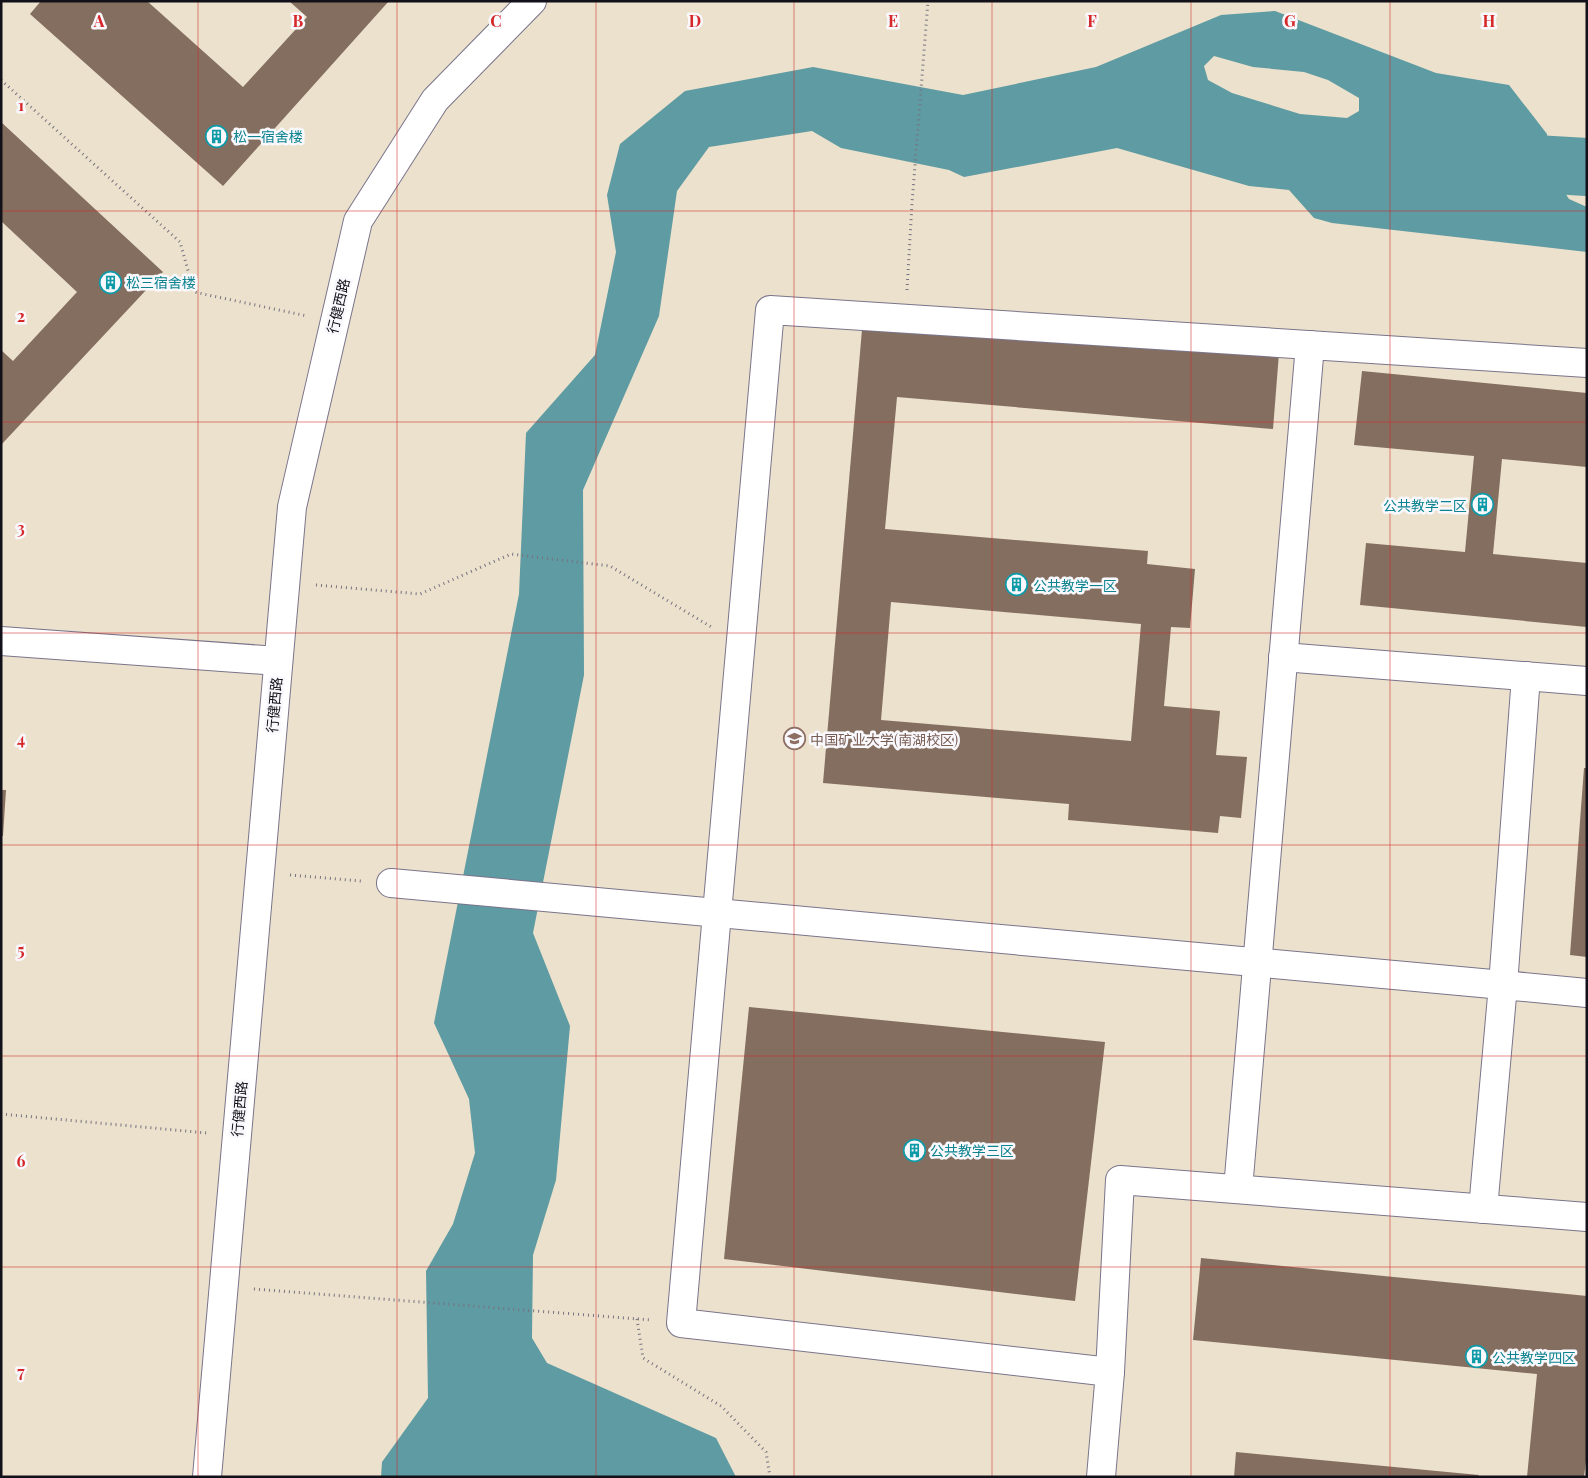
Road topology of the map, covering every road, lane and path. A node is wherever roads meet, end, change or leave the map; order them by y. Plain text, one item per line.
1 (532, 1) edge
2 (928, 1) edge
3 (1, 80) edge
4 (906, 319) junction
5 (334, 321) junction
6 (1310, 345) junction
7 (1587, 363) edge
8 (285, 582) junction
9 (1, 642) edge
10 (741, 644) junction
11 (1283, 657) junction
12 (278, 661) junction
13 (1526, 676) junction
14 (1587, 681) edge
15 (260, 873) junction
16 (391, 883) joint
17 (718, 914) junction
18 (1256, 963) junction
19 (1503, 985) junction
20 (1587, 993) edge
21 (1, 1114) edge
22 (237, 1136) junction
23 (1238, 1189) junction
24 (1483, 1209) junction
25 (1587, 1217) edge
26 (223, 1286) junction
27 (637, 1319) junction
28 (681, 1323) junction
29 (1110, 1372) junction
30 (207, 1477) edge
31 (770, 1477) edge
32 (1100, 1477) edge

1 - 5 street, 行健西路
2 - 4 path
3 - 5 path
4 - 6 street
4 - 10 street
5 - 8 street, 行健西路
6 - 7 street
6 - 11 street
8 - 10 path
8 - 12 street, 行健西路
9 - 12 street
10 - 17 street
11 - 13 street
11 - 18 street
12 - 15 street, 行健西路
13 - 14 street
13 - 19 street
15 - 16 path
15 - 22 street, 行健西路
16 - 17 street
17 - 18 street
17 - 28 street
18 - 19 street
18 - 23 street
19 - 20 street
19 - 24 street
21 - 22 path
22 - 26 street, 行健西路
23 - 24 street
23 - 29 street
24 - 25 street
26 - 27 path
26 - 30 street, 行健西路
27 - 28 path
27 - 31 path
28 - 29 street
29 - 32 street

